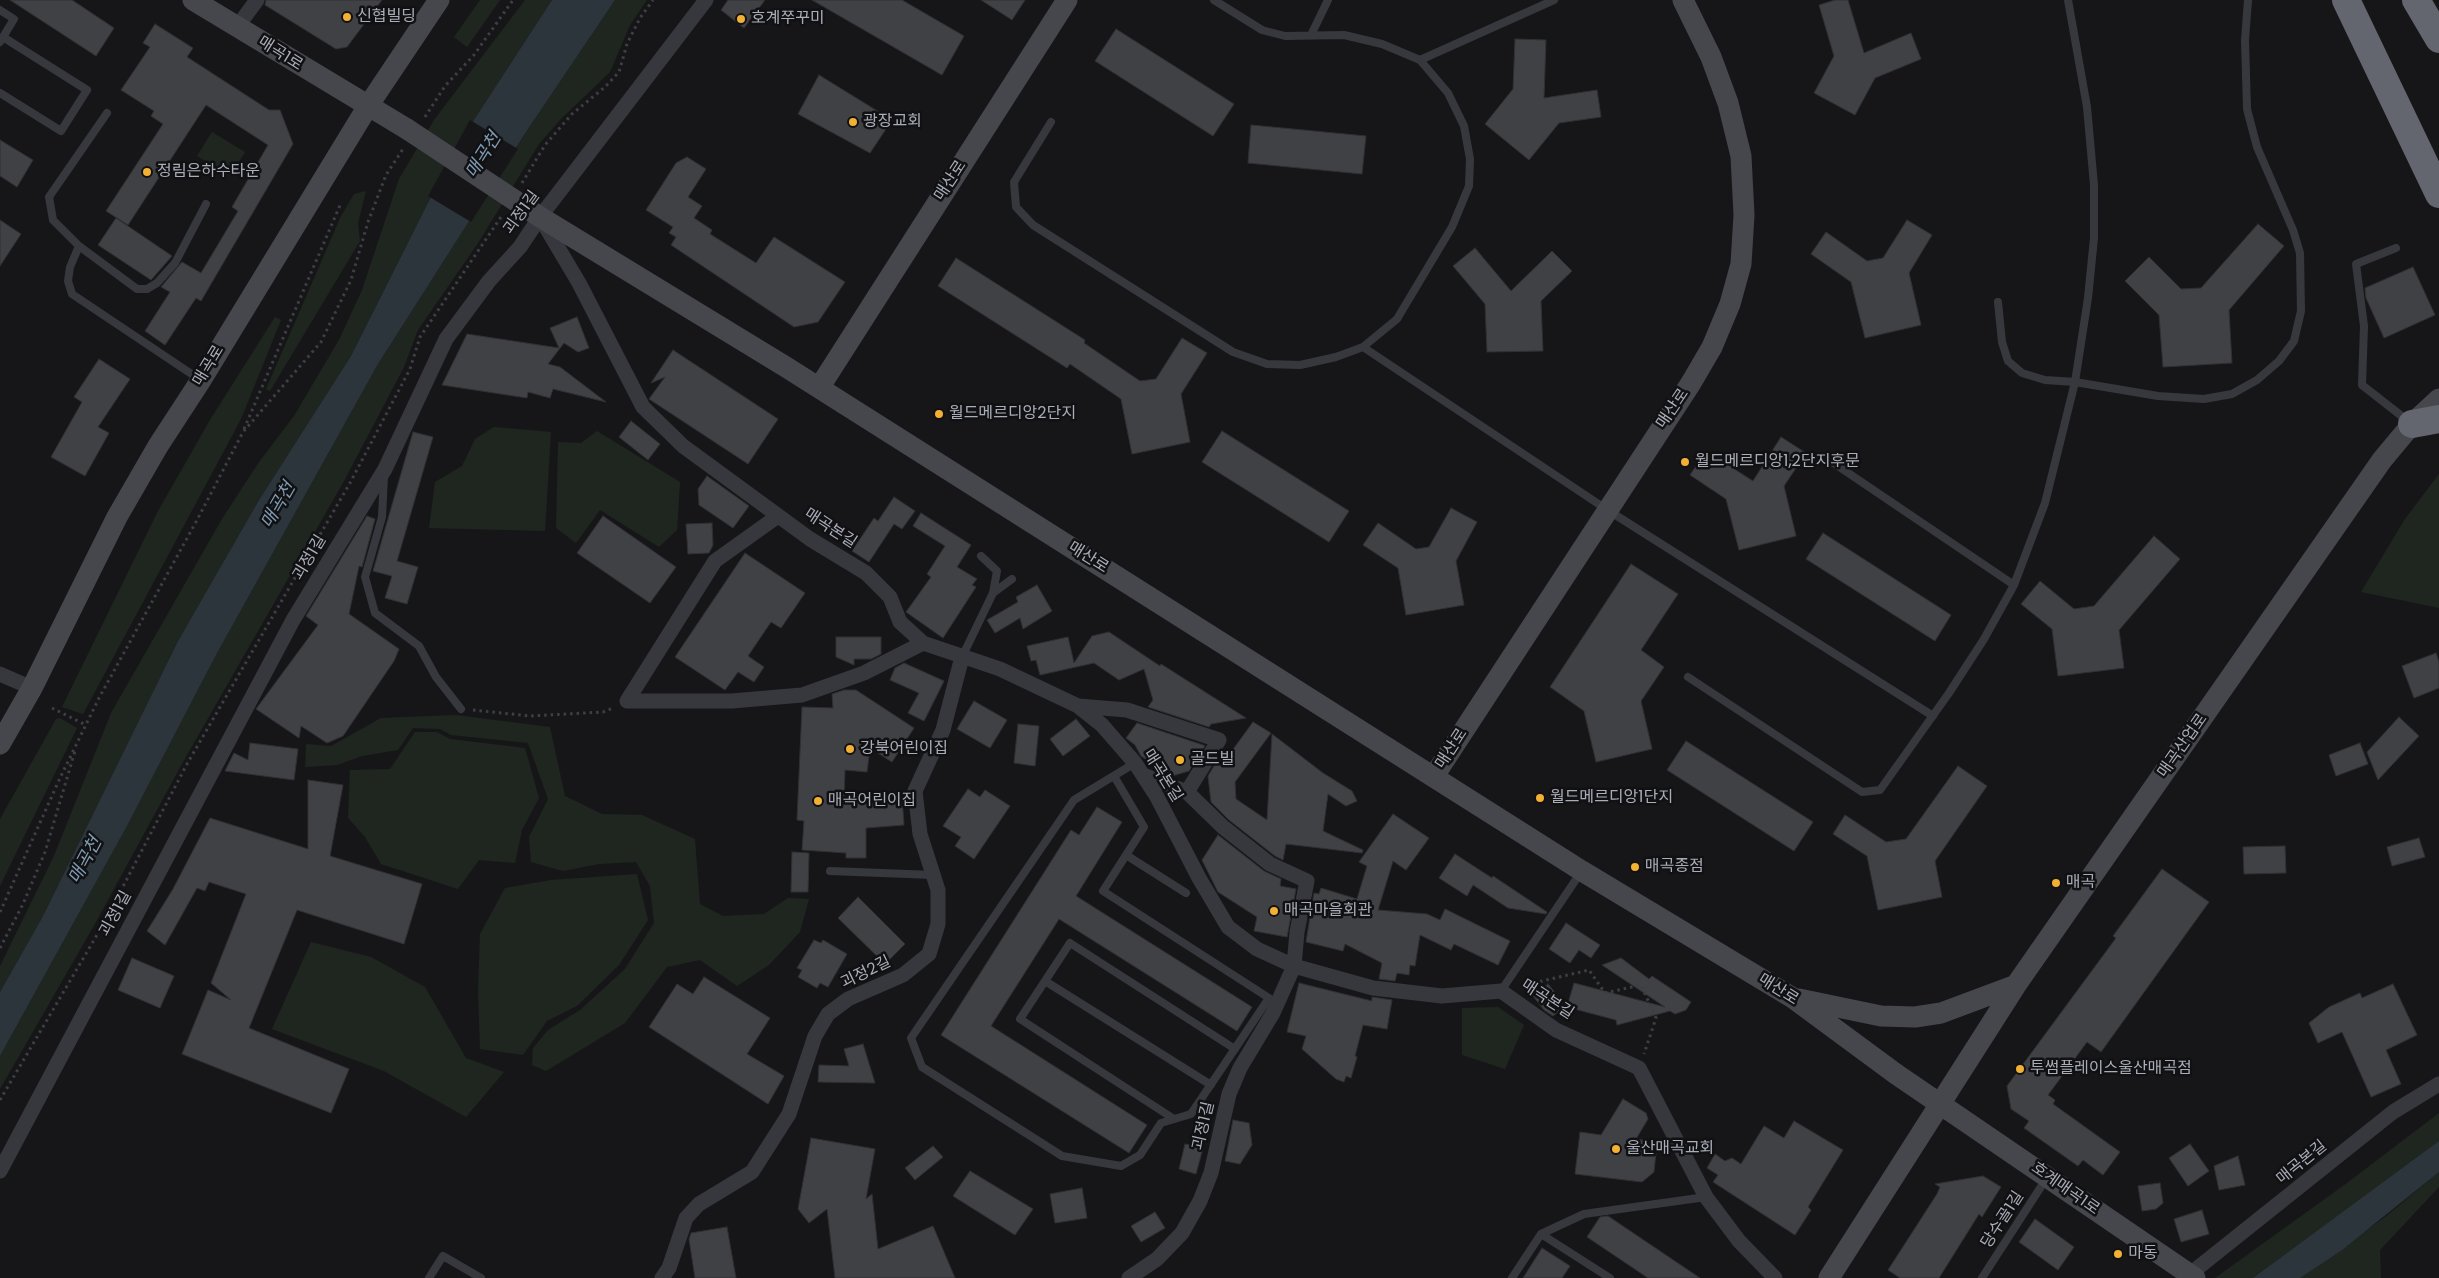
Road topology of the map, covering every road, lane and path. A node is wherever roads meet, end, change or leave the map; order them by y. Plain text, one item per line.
1 (193, 0) edge
2 (258, 0) edge
3 (439, 0) edge
4 (513, 0) edge
5 (706, 0) edge
6 (1067, 0) edge
7 (1214, 0) edge
8 (1328, 0) edge
9 (1554, 0) edge
10 (1683, 0) edge
11 (2068, 0) edge
12 (2248, 0) edge
13 (2346, 0) edge
14 (2416, 0) edge
15 (0, 10) edge
16 (237, 27) junction
17 (1311, 35) junction
18 (2, 39) edge
19 (2439, 39) edge
20 (1420, 60) junction
21 (0, 93) edge
22 (368, 106) junction
23 (107, 113) dead end
24 (1051, 122) dead end
25 (413, 130) junction
26 (2439, 194) edge
27 (341, 203) dead end
28 (206, 204) dead end
29 (540, 217) junction
30 (79, 246) junction
31 (2396, 248) dead end
32 (1998, 302) dead end
33 (1363, 348) junction
34 (200, 380) junction
35 (2075, 382) junction
36 (819, 388) junction
37 (2439, 399) edge
38 (2439, 419) edge
39 (2412, 424) junction
40 (243, 432) junction
41 (1832, 462) dead end
42 (385, 469) junction
43 (1606, 509) junction
44 (778, 516) junction
45 (981, 556) dead end
46 (1012, 579) dead end
47 (2014, 585) junction
48 (993, 593) junction
49 (923, 643) junction
50 (962, 656) junction
51 (0, 674) edge
52 (1688, 677) dead end
53 (32, 688) junction
54 (627, 701) junction
55 (1078, 706) junction
56 (52, 708) dead end
57 (461, 709) joint
58 (1933, 716) junction
59 (86, 725) junction
60 (77, 742) junction
61 (0, 744) edge
62 (1139, 769) junction
63 (1114, 776) junction
64 (1434, 776) junction
65 (1186, 792) junction
66 (1126, 855) junction
67 (830, 871) dead end
68 (1582, 871) junction
69 (933, 876) junction
70 (1186, 893) dead end
71 (0, 912) edge
72 (0, 948) edge
73 (1294, 966) junction
74 (1045, 981) junction
75 (2016, 985) junction
76 (1501, 991) junction
77 (1793, 998) junction
78 (1235, 1049) junction
79 (1638, 1068) junction
80 (2439, 1084) edge
81 (1211, 1085) junction
82 (1940, 1104) junction
83 (1174, 1119) junction
84 (0, 1171) edge
85 (2047, 1177) junction
86 (1706, 1197) junction
87 (1541, 1234) junction
88 (2190, 1277) edge
89 (429, 1278) edge
90 (480, 1278) edge
91 (662, 1278) edge
92 (1129, 1278) edge
93 (1512, 1278) edge
94 (1610, 1278) edge
95 (1775, 1278) edge
96 (1829, 1278) edge
97 (1982, 1278) edge

1 - 16 street, 매곡1로
2 - 16 street
3 - 22 street, 매곡로
4 - 25 path
5 - 29 street, 괴정1길
6 - 36 street, 매산로
7 - 17 lane
8 - 17 lane
9 - 20 lane
10 - 43 street, 매산로
11 - 35 lane
12 - 35 lane
13 - 26 highway
14 - 19 highway
15 - 18 lane
16 - 22 street, 매곡1로
17 - 20 lane
18 - 21 lane
20 - 33 lane
22 - 25 street, 매곡1로
22 - 34 street, 매곡로
23 - 30 lane
24 - 33 lane
25 - 29 street, 매산로, bridge
25 - 40 path
27 - 40 path
28 - 30 lane
29 - 36 street, 매산로
29 - 42 street, 괴정1길
29 - 44 street, 매곡본길
30 - 34 lane
31 - 39 lane
32 - 35 lane
33 - 43 lane
34 - 53 street, 매곡로
35 - 47 lane
36 - 64 street, 매산로
37 - 39 street, 매곡산업로
38 - 39 highway
39 - 75 street, 매곡산업로
40 - 59 path
41 - 47 lane
42 - 57 lane
42 - 84 street, 괴정1길
43 - 58 lane
43 - 64 street, 매산로
44 - 49 street, 매곡본길
44 - 54 street
45 - 48 lane
46 - 48 lane
47 - 58 lane
48 - 50 lane
49 - 50 street, 매곡본길
49 - 54 street
50 - 55 street, 매곡본길
50 - 69 street, 괴정2길
51 - 53 street
52 - 58 lane
53 - 61 street, 매곡로
54 - 57 path
55 - 62 street, 매곡본길
55 - 65 street
56 - 59 path
59 - 60 path
60 - 71 path
60 - 72 path
62 - 63 lane
62 - 65 street
62 - 73 street, 매곡본길
63 - 66 lane
63 - 83 lane
64 - 68 street, 매산로
65 - 73 street, 괴정1길
66 - 70 lane
66 - 78 lane
67 - 69 lane
68 - 76 lane
68 - 77 street, 매산로
69 - 91 street, 괴정2길
73 - 76 street, 매곡본길
73 - 92 street, 괴정1길
74 - 78 lane
74 - 81 lane
74 - 83 lane
75 - 77 street
75 - 82 street, 매곡산업로
76 - 79 street, 매곡본길
76 - 79 path
77 - 82 street, 매산로
78 - 81 lane
79 - 86 street
80 - 88 street, 매곡본길
81 - 83 lane
82 - 85 street, 호계매곡1로
82 - 96 street
85 - 88 street, 호계매곡1로
85 - 97 lane, 당수골1길
86 - 87 lane
86 - 95 street
87 - 93 lane
87 - 94 lane
89 - 90 lane

